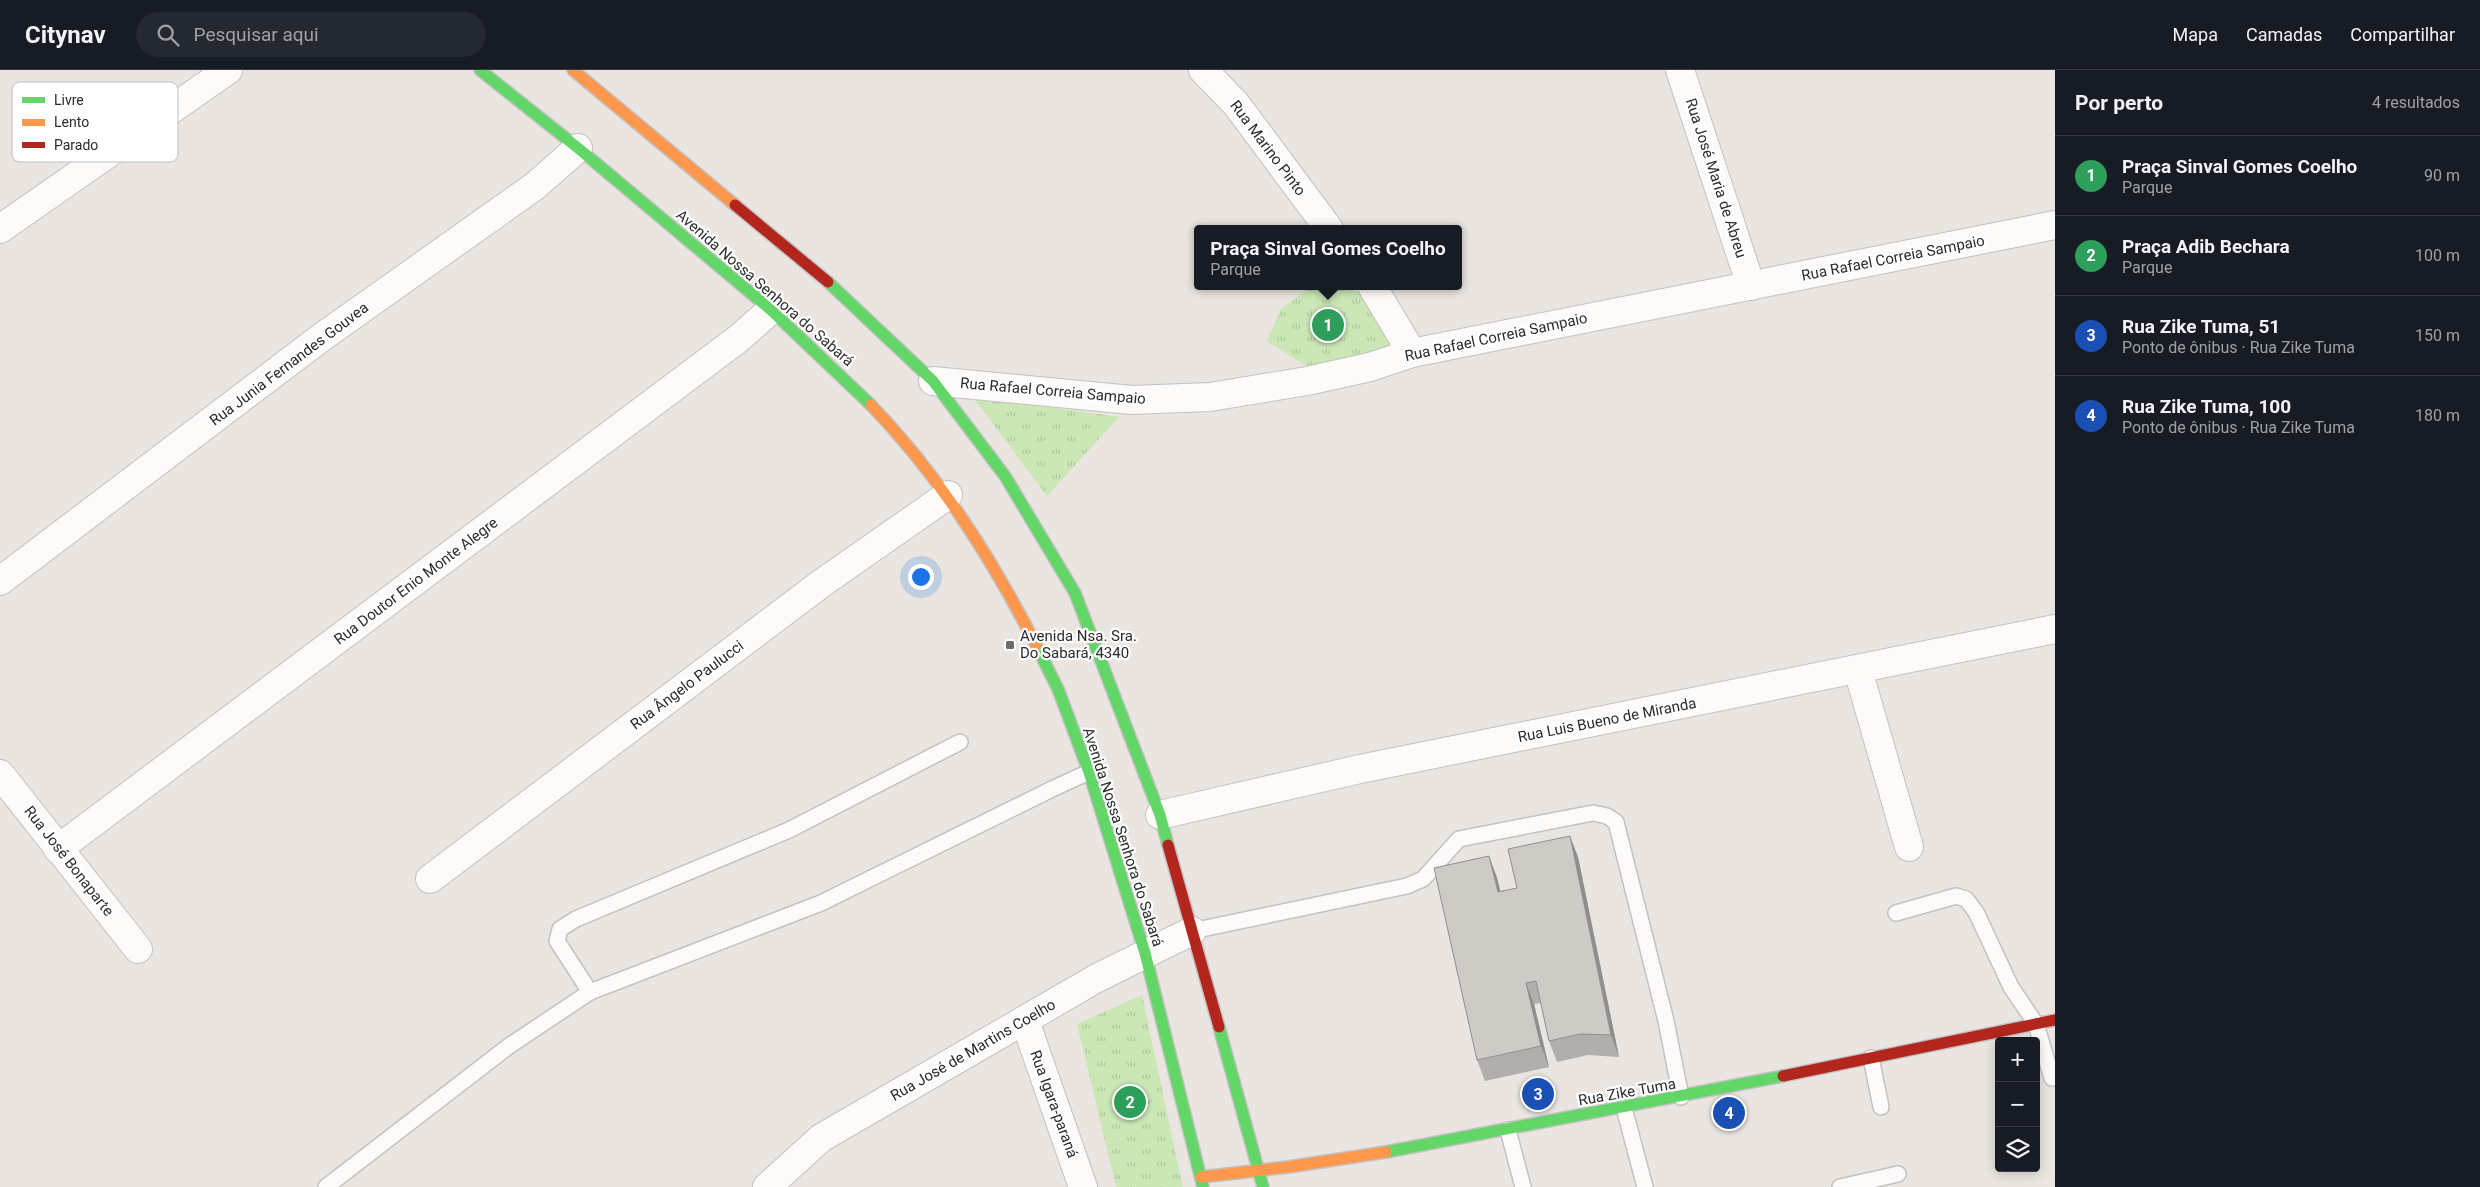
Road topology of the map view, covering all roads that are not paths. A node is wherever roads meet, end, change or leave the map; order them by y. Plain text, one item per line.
1 (228, 70) edge
2 (480, 70) edge
3 (573, 70) edge
4 (1203, 70) edge
5 (1680, 70) edge
6 (178, 105) edge
7 (578, 148) junction
8 (96, 162) edge
9 (1326, 225) edge
10 (2055, 225) edge
11 (0, 229) edge
12 (1751, 286) junction
13 (1374, 290) edge
14 (771, 310) junction
15 (1412, 352) junction
16 (933, 381) junction
17 (948, 495) junction
18 (0, 581) edge
19 (2055, 629) edge
20 (1858, 670) junction
21 (960, 742) dead end
22 (1090, 772) junction
23 (0, 774) edge
24 (1160, 815) junction
25 (1909, 847) dead end
26 (58, 849) junction
27 (430, 880) dead end
28 (1896, 913) dead end
29 (1192, 931) junction
30 (138, 949) dead end
31 (1145, 954) junction
32 (590, 992) junction
33 (2055, 1020) edge
34 (1025, 1021) junction
35 (2036, 1024) junction
36 (1871, 1058) junction
37 (2052, 1078) dead end
38 (1681, 1097) junction
39 (1881, 1107) dead end
40 (1624, 1108) junction
41 (1508, 1130) junction
42 (1259, 1171) junction
43 (1898, 1174) dead end
44 (1202, 1182) edge
45 (326, 1187) edge
46 (767, 1187) edge
47 (1084, 1187) edge
48 (1263, 1187) edge
49 (1523, 1187) edge
50 (1646, 1187) edge
51 (1840, 1187) edge

1 - 6 street
2 - 7 main road, Avenida Nossa Senhora do Sabará
3 - 16 main road
4 - 9 street, Rua Marino Pinto
5 - 12 street, Rua José Maria de Abreu
7 - 14 main road, Avenida Nossa Senhora do Sabará
7 - 18 street, Rua Junia Fernandes Gouvea
8 - 11 street
10 - 12 street, Rua Rafael Correia Sampaio
12 - 15 street, Rua Rafael Correia Sampaio
13 - 15 street
14 - 17 main road, Avenida Nossa Senhora do Sabará
14 - 26 street, Rua Doutor Enio Monte Alegre
15 - 16 street, Rua Rafael Correia Sampaio
16 - 24 main road
17 - 22 main road, Avenida Nossa Senhora do Sabará
17 - 27 street, Rua Ângelo Paulucci
19 - 20 street, Rua Luis Bueno de Miranda
20 - 24 street, Rua Luis Bueno de Miranda
20 - 25 street
21 - 32 lane
22 - 31 main road, Avenida Nossa Senhora do Sabará
22 - 32 lane
23 - 26 street, Rua José Bonaparte
24 - 29 main road
26 - 30 street, Rua José Bonaparte
28 - 35 lane
29 - 31 street, Rua José de Martins Coelho
29 - 38 lane
29 - 42 main road
31 - 34 street, Rua José de Martins Coelho
31 - 44 main road, Avenida Nossa Senhora do Sabará
32 - 45 lane
33 - 35 main road, Rua Zike Tuma
34 - 46 street, Rua José de Martins Coelho
34 - 47 street, Rua Igara-paraná
35 - 36 main road, Rua Zike Tuma
35 - 37 lane
36 - 38 main road, Rua Zike Tuma
36 - 39 lane
38 - 40 main road, Rua Zike Tuma
40 - 41 main road, Rua Zike Tuma
40 - 50 lane
41 - 42 main road, Rua Zike Tuma
41 - 49 lane
42 - 44 main road, Rua Zike Tuma
42 - 48 main road
43 - 51 lane

